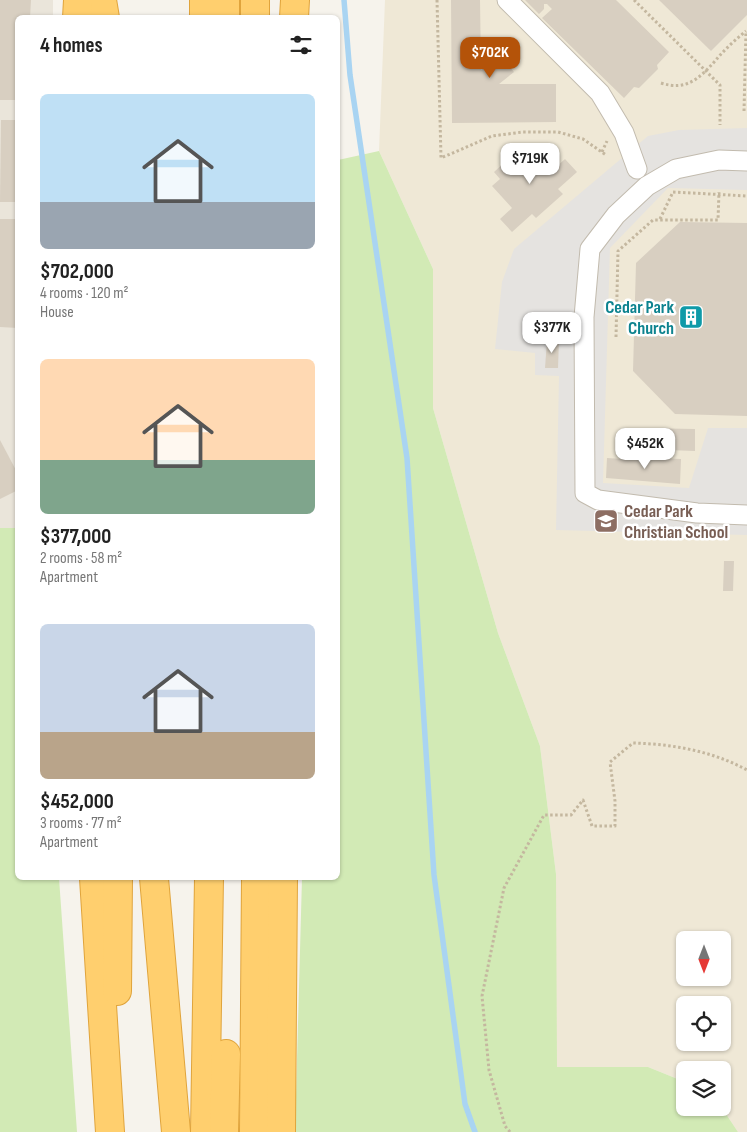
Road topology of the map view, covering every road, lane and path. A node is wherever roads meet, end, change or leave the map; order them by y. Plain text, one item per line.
1 (78, 0) edge
2 (102, 0) edge
3 (113, 0) edge
4 (204, 0) edge
5 (225, 0) edge
6 (255, 0) edge
7 (278, 0) edge
8 (295, 0) edge
9 (437, 0) edge
10 (507, 0) edge
11 (634, 0) edge
12 (78, 15) edge
13 (104, 15) edge
14 (111, 15) edge
15 (204, 15) edge
16 (225, 15) edge
17 (255, 15) edge
18 (278, 15) edge
19 (294, 15) edge
20 (747, 31) edge
21 (706, 71) junction
22 (661, 83) dead end
23 (744, 111) dead end
24 (720, 125) dead end
25 (606, 155) dead end
26 (747, 161) edge
27 (637, 169) dead end
28 (718, 194) junction
29 (747, 196) edge
30 (660, 219) junction
31 (616, 336) dead end
32 (747, 515) edge
33 (747, 770) edge
34 (94, 880) edge
35 (118, 880) edge
36 (154, 880) edge
37 (209, 880) edge
38 (226, 880) edge
39 (256, 880) edge
40 (283, 880) edge
41 (110, 1132) edge
42 (176, 1132) edge
43 (204, 1132) edge
44 (224, 1132) edge
45 (254, 1132) edge
46 (281, 1132) edge
47 (510, 1132) edge

1 - 12 highway
2 - 13 highway
3 - 14 highway
4 - 15 highway
5 - 16 highway
6 - 17 highway
7 - 18 highway
8 - 19 highway
9 - 25 path
10 - 27 lane
11 - 21 path
20 - 21 path
20 - 23 path
21 - 22 path
21 - 24 path
26 - 32 lane
28 - 29 path
28 - 30 path
28 - 30 path
30 - 31 path
33 - 47 path
34 - 41 highway
35 - 41 highway
36 - 42 highway
37 - 43 highway
38 - 44 highway
39 - 45 highway
40 - 46 highway

